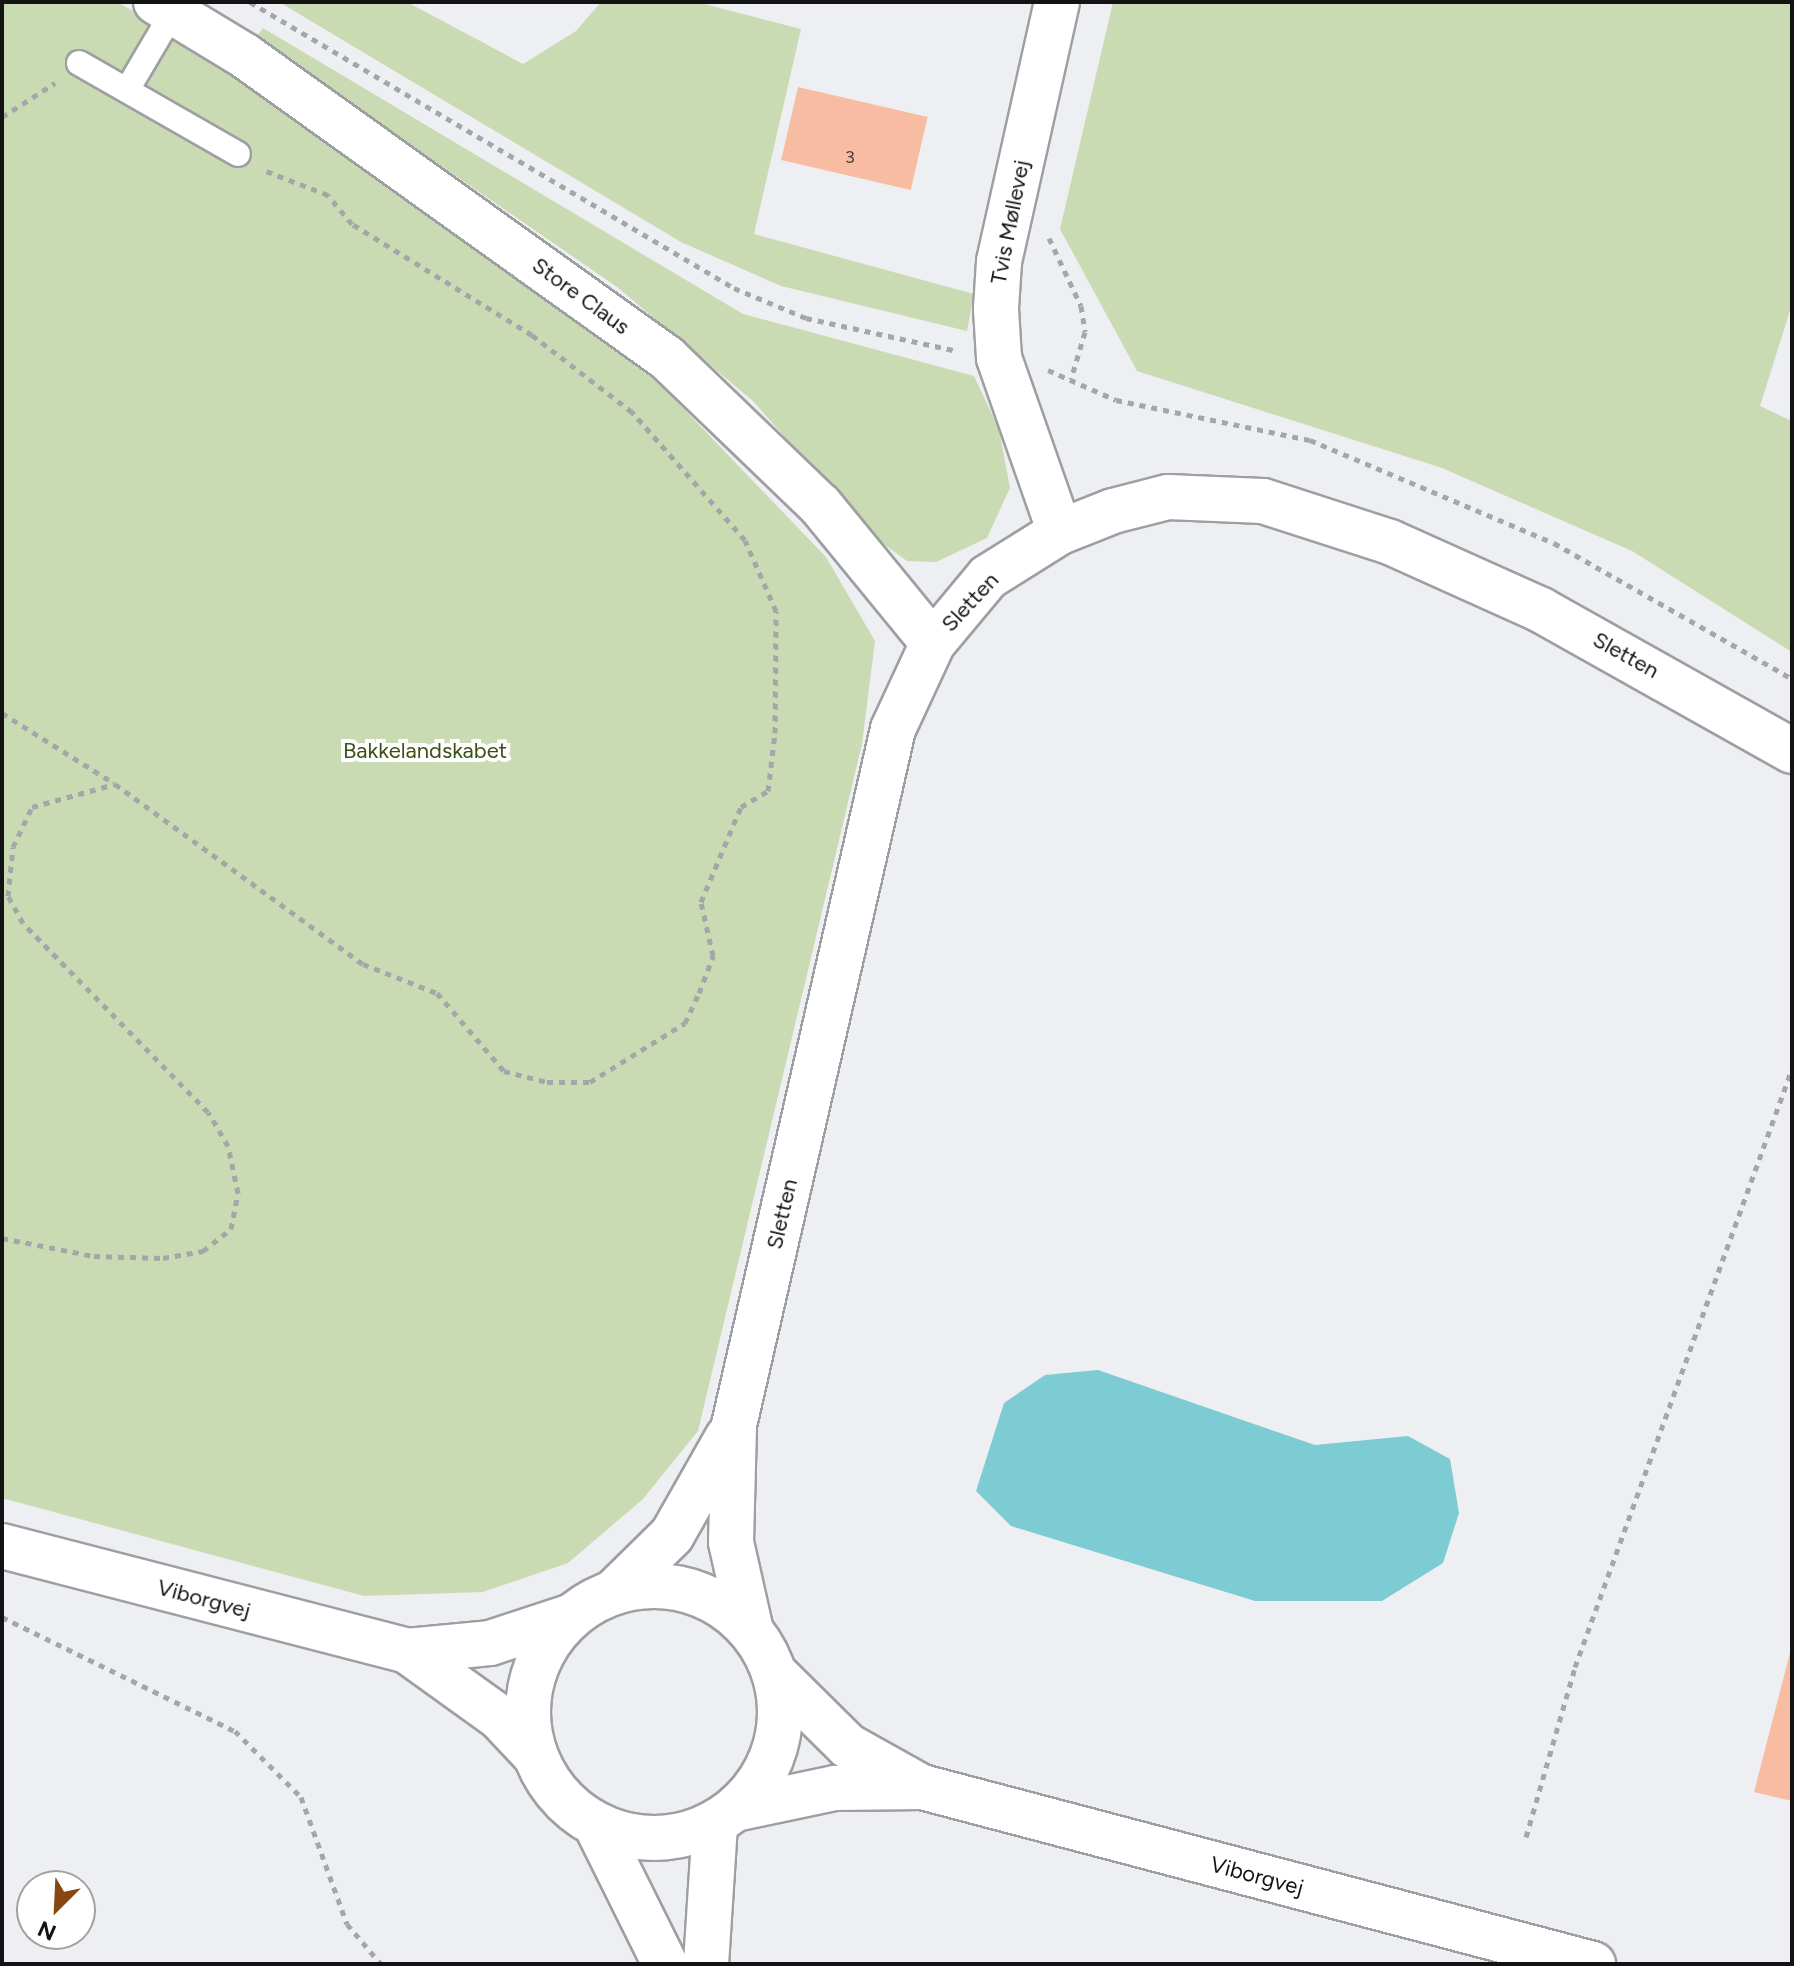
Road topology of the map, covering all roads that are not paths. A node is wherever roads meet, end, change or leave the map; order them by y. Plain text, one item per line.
1 (1057, 2) edge
2 (164, 7) edge
3 (79, 63) road end
4 (127, 90) junction
5 (238, 154) road end
6 (1060, 532) junction
7 (933, 643) junction
8 (1792, 751) edge
9 (734, 1425) junction
10 (2, 1546) edge
11 (614, 1592) junction
12 (569, 1617) junction
13 (751, 1631) junction
14 (407, 1651) junction
15 (775, 1674) junction
16 (534, 1754) junction
17 (922, 1787) junction
18 (725, 1818) junction
19 (596, 1825) junction
20 (665, 1964) edge
21 (706, 1964) edge
22 (1593, 1964) edge

1 - 6 street, Tvis Møllevej
2 - 4 lane, Store Claus
2 - 7 street, Store Claus
3 - 4 lane
4 - 5 lane
6 - 7 street, Sletten
6 - 8 street, Sletten
7 - 9 street, Sletten
9 - 11 street, Sletten
9 - 13 street, Sletten
10 - 14 street, Viborgvej
11 - 12 street
11 - 13 street
12 - 14 street, Viborgvej
12 - 16 street
13 - 15 street
14 - 16 street, Viborgvej
15 - 17 street, Viborgvej
15 - 18 street
16 - 19 street
17 - 18 street, Viborgvej
17 - 22 street, Viborgvej
18 - 19 street
18 - 21 street
19 - 20 street

